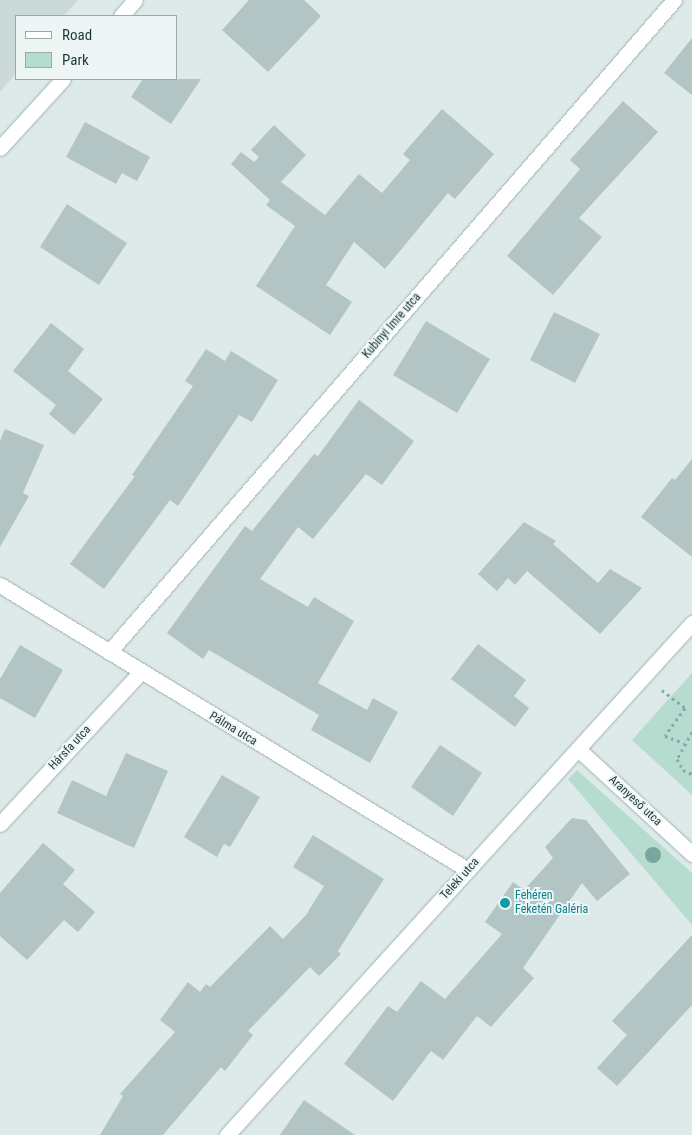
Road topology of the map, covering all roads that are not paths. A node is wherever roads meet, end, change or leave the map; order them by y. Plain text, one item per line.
1 (136, 0) edge
2 (674, 0) edge
3 (122, 15) edge
4 (62, 80) edge
5 (0, 148) edge
6 (0, 585) edge
7 (692, 623) edge
8 (110, 652) junction
9 (140, 673) junction
10 (578, 749) junction
11 (0, 824) edge
12 (692, 854) edge
13 (468, 870) junction
14 (227, 1135) edge

1 - 3 street
2 - 8 street, Kubinyi Imre utca
4 - 5 street
6 - 8 street, Pálma utca
7 - 10 street, Teleki utca
8 - 9 street, Pálma utca
9 - 11 street, Hársfa utca
9 - 13 street, Pálma utca
10 - 12 street, Aranyeső utca
10 - 13 street, Teleki utca
13 - 14 street, Teleki utca

